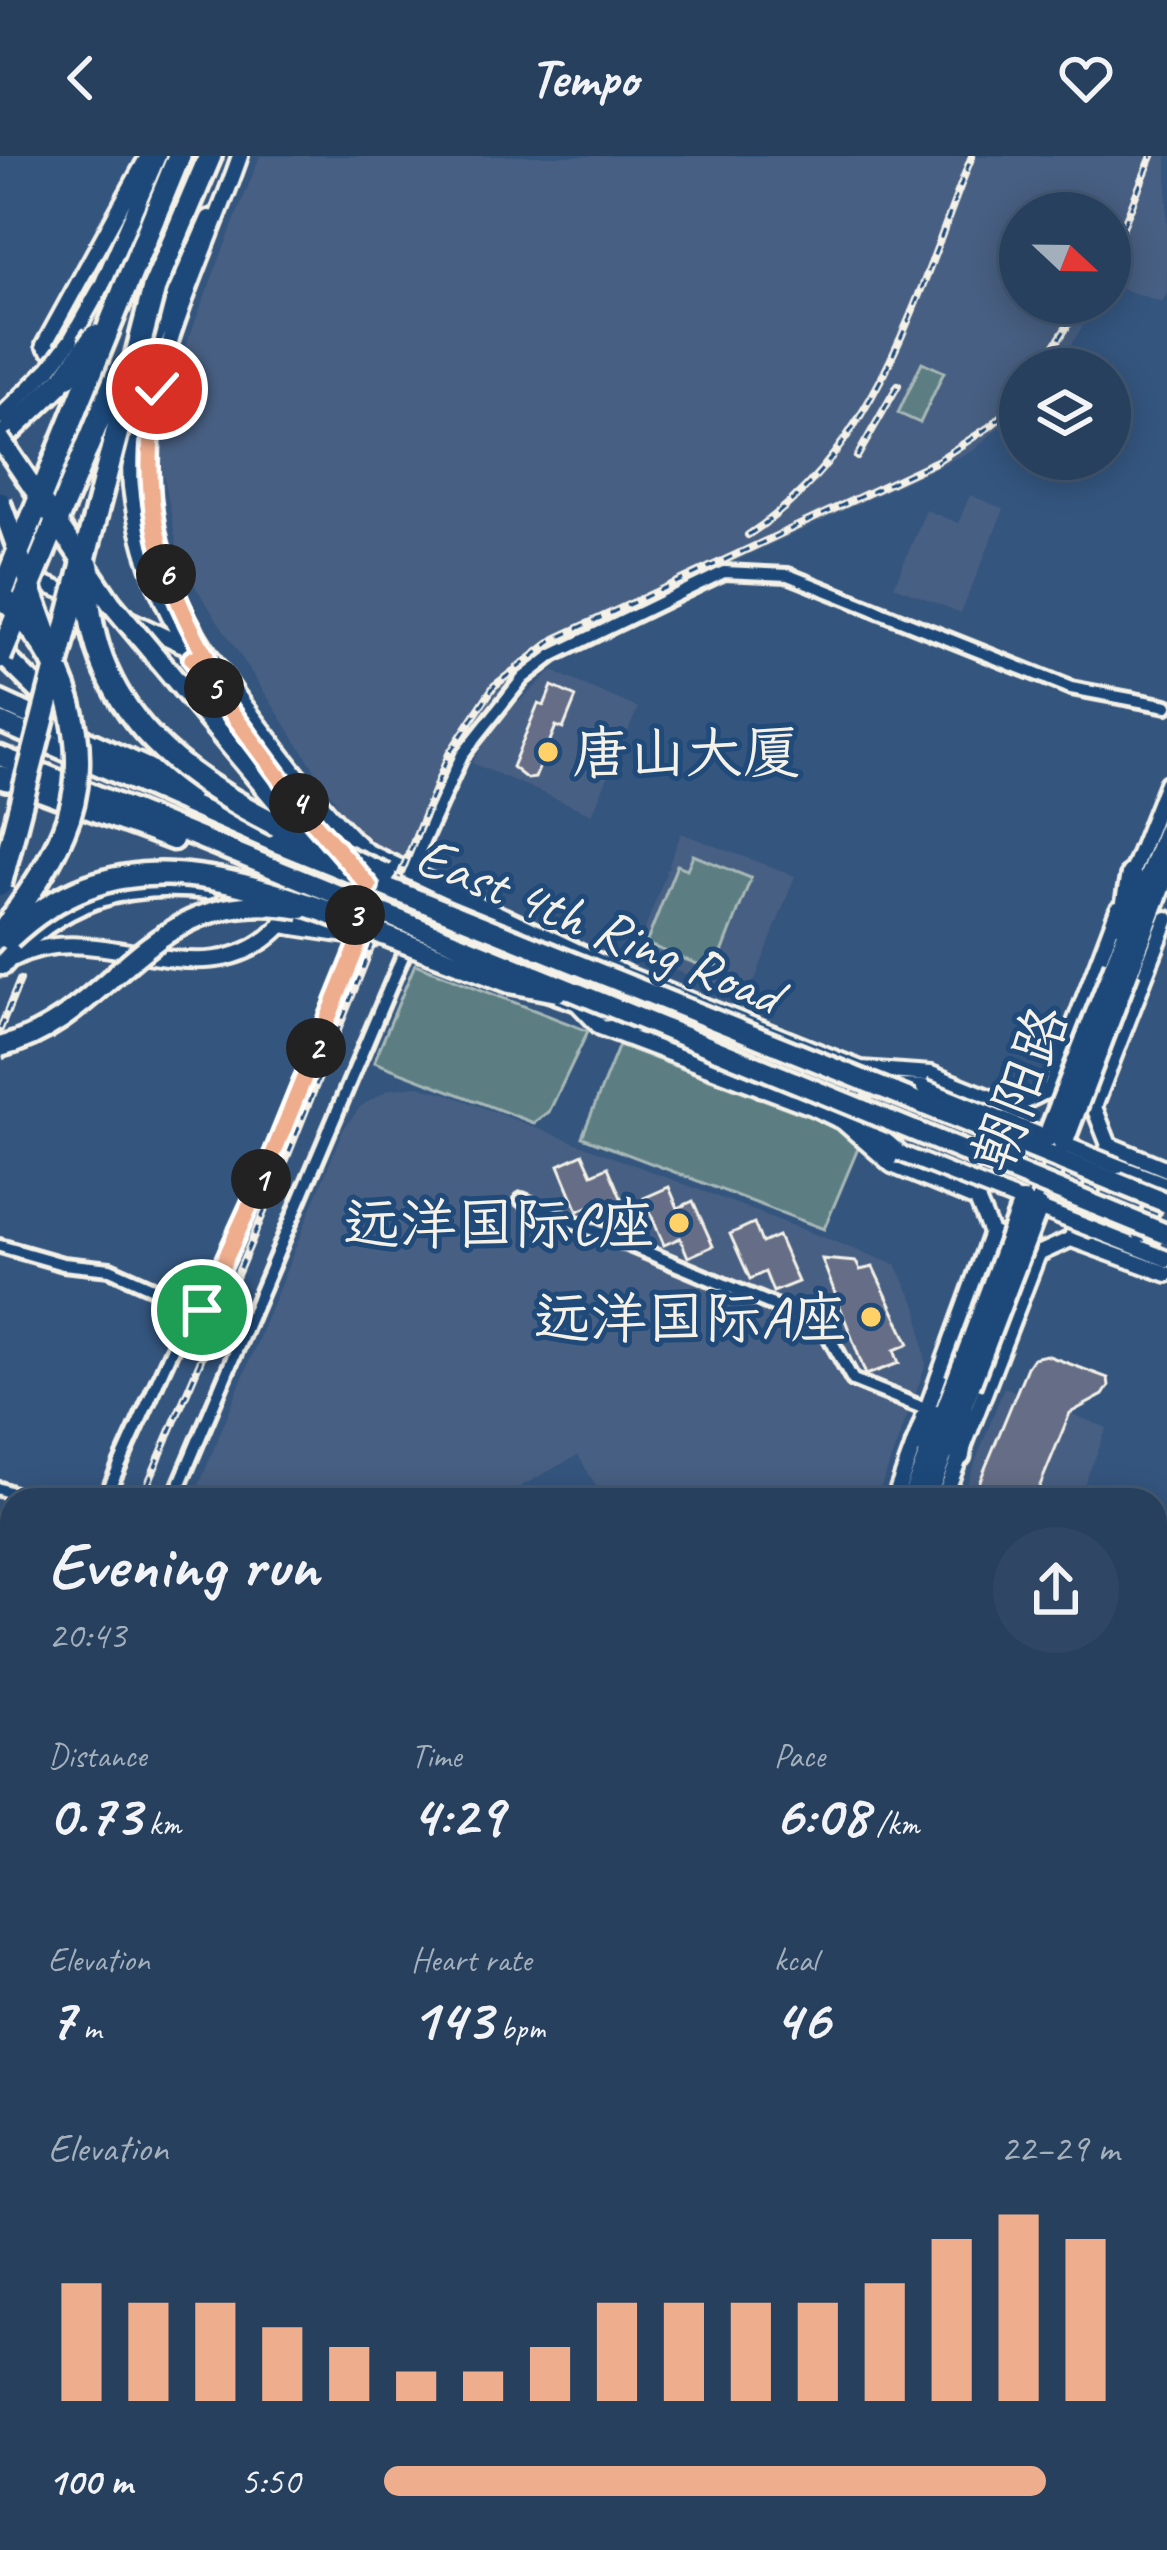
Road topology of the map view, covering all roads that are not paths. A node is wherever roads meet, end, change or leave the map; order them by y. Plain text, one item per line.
1 (148, 156) edge
2 (238, 156) edge
3 (170, 159) edge
4 (206, 166) edge
5 (154, 288) junction
6 (124, 290) junction
7 (58, 373) junction
8 (157, 389) junction
9 (0, 417) edge
10 (0, 439) edge
11 (0, 501) edge
12 (95, 506) junction
13 (0, 566) edge
14 (0, 596) edge
15 (181, 644) junction
16 (227, 650) dead end
17 (0, 654) edge
18 (199, 657) junction
19 (64, 682) junction
20 (0, 701) edge
21 (1167, 706) edge
22 (0, 722) edge
23 (0, 756) edge
24 (127, 762) junction
25 (2, 777) edge
26 (1167, 783) edge
27 (310, 818) junction
28 (247, 830) junction
29 (1167, 830) edge
30 (340, 854) junction
31 (275, 869) junction
32 (1167, 869) edge
33 (410, 872) junction
34 (1131, 874) junction
35 (0, 885) edge
36 (369, 886) junction
37 (1167, 909) edge
38 (283, 915) junction
39 (1167, 919) edge
40 (353, 924) junction
41 (467, 928) junction
42 (0, 935) edge
43 (405, 951) junction
44 (457, 956) junction
45 (1, 960) edge
46 (477, 964) junction
47 (1122, 967) junction
48 (607, 975) junction
49 (598, 1000) junction
50 (578, 1004) junction
51 (640, 1024) junction
52 (608, 1029) junction
53 (0, 1047) edge
54 (743, 1066) junction
55 (790, 1084) junction
56 (762, 1088) junction
57 (924, 1088) joint
58 (1050, 1089) junction
59 (1013, 1107) junction
60 (1094, 1107) junction
61 (1055, 1141) junction
62 (1109, 1145) junction
63 (898, 1153) joint
64 (1166, 1185) edge
65 (522, 1200) dead end
66 (977, 1200) junction
67 (1031, 1205) junction
68 (991, 1234) junction
69 (1167, 1234) edge
70 (1071, 1239) junction
71 (0, 1246) edge
72 (1136, 1247) junction
73 (1038, 1254) junction
74 (1167, 1259) edge
75 (1167, 1274) edge
76 (192, 1305) junction
77 (963, 1383) junction
78 (928, 1409) junction
79 (916, 1445) junction
80 (960, 1456) junction
81 (109, 1488) edge
82 (178, 1488) edge
83 (899, 1488) edge
84 (916, 1488) edge
85 (929, 1488) edge
86 (948, 1488) edge

1 - 8 street
2 - 8 street
2 - 15 street
3 - 6 highway
3 - 7 street, bridge
4 - 5 highway
5 - 12 highway, bridge
5 - 17 highway, bridge
6 - 7 highway, bridge
6 - 14 highway, bridge
7 - 9 street
7 - 10 highway
8 - 18 street
10 - 30 highway, bridge
11 - 19 highway, bridge
12 - 30 highway, bridge
12 - 35 highway, bridge
13 - 15 street
14 - 19 highway, bridge
15 - 18 street
16 - 18 street
17 - 24 highway
18 - 27 street
18 - 33 street
19 - 42 highway, bridge
20 - 24 highway
21 - 33 street
22 - 28 highway, East 4th Ring Road
23 - 31 highway, East 4th Ring Road
24 - 28 highway
25 - 31 highway
26 - 34 street
27 - 36 main road
27 - 38 street
28 - 48 highway, East 4th Ring Road, bridge
29 - 47 highway, 朝阳路
30 - 48 highway, bridge
31 - 49 highway, East 4th Ring Road, bridge
32 - 47 highway, 朝阳路
33 - 59 street
34 - 47 highway
34 - 58 street
36 - 40 main road
36 - 41 main road
37 - 47 highway
38 - 40 highway, bridge
38 - 40 street
38 - 45 street, bridge
38 - 45 highway, bridge
38 - 53 highway, bridge
39 - 60 street
40 - 43 street
40 - 44 main road
40 - 45 highway, bridge
40 - 49 highway, bridge
40 - 76 street
41 - 44 main road
41 - 57 main road
43 - 46 street
43 - 82 street
44 - 46 main road
46 - 50 main road
47 - 61 highway, 朝阳路, bridge
48 - 64 highway, East 4th Ring Road, bridge
49 - 69 highway, East 4th Ring Road, bridge
50 - 51 main road
50 - 52 street
51 - 52 main road
51 - 54 main road
52 - 56 street
54 - 55 main road
54 - 56 main road
55 - 56 main road
55 - 63 main road
56 - 66 street
57 - 61 street, bridge
58 - 59 street
58 - 60 street
59 - 66 street
60 - 62 street
61 - 64 street, bridge
61 - 67 highway, 朝阳路, bridge
62 - 64 street
62 - 70 street
63 - 67 street, bridge
64 - 72 street
65 - 78 street
66 - 68 street
67 - 72 street, bridge
67 - 77 highway, 朝阳路, bridge
68 - 73 street
68 - 78 street
70 - 73 street
70 - 75 street
71 - 76 street
72 - 74 street
73 - 80 street
76 - 81 street
77 - 79 highway
77 - 80 highway
77 - 84 highway
77 - 85 highway
78 - 79 street
79 - 83 street
80 - 86 street

